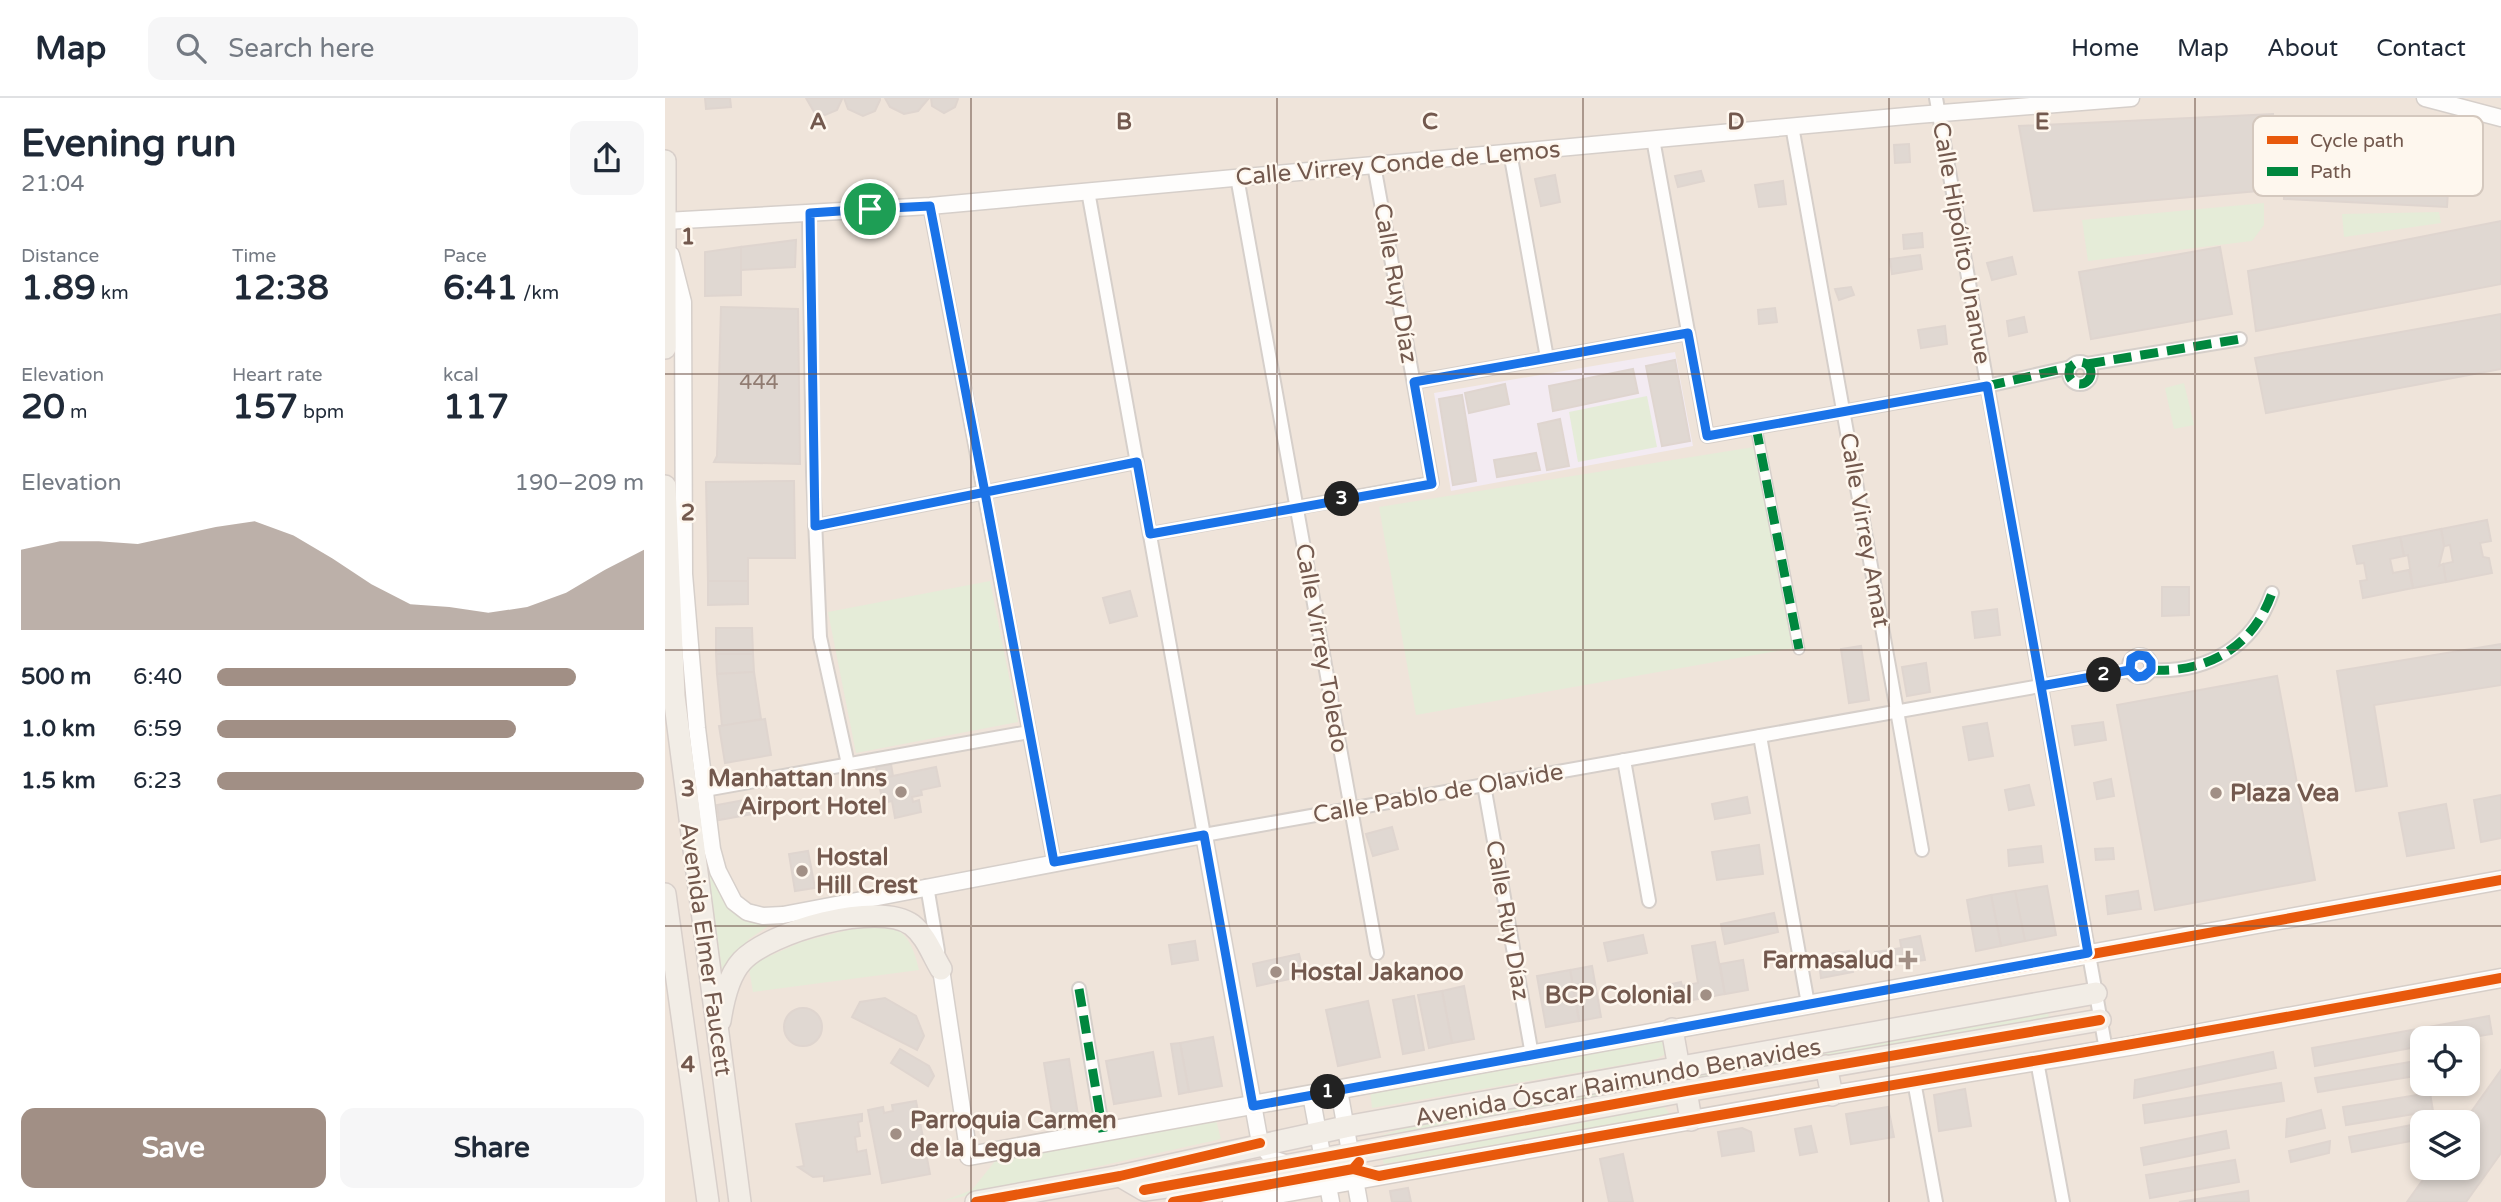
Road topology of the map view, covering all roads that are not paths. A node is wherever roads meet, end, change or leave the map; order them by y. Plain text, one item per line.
1 (2131, 98) edge
2 (2425, 98) edge
3 (1938, 105) edge
4 (2501, 118) edge
5 (1792, 126) junction
6 (1653, 139) junction
7 (1510, 152) junction
8 (665, 161) edge
9 (1374, 165) junction
10 (1237, 177) junction
11 (1088, 191) junction
12 (930, 206) junction
13 (810, 213) junction
14 (666, 227) edge
15 (1688, 333) junction
16 (2240, 339) dead end
17 (665, 348) edge
18 (1548, 358) junction
19 (2087, 364) junction
20 (2071, 367) junction
21 (1414, 382) junction
22 (1987, 386) junction
23 (1843, 412) junction
24 (1756, 427) junction
25 (1137, 462) junction
26 (665, 486) edge
27 (665, 491) edge
28 (984, 492) junction
29 (1297, 508) junction
30 (815, 526) junction
31 (1150, 534) junction
32 (2272, 593) dead end
33 (667, 605) edge
34 (1799, 649) dead end
35 (2041, 686) junction
36 (1897, 712) junction
37 (1030, 732) junction
38 (1760, 736) junction
39 (1624, 760) junction
40 (848, 764) junction
41 (1484, 785) junction
42 (705, 790) junction
43 (1351, 809) junction
44 (1204, 835) junction
45 (1922, 850) dead end
46 (1054, 862) junction
47 (2501, 880) edge
48 (927, 886) junction
49 (665, 894) edge
50 (1649, 901) dead end
51 (1377, 953) dead end
52 (2088, 953) junction
53 (941, 969) junction
54 (2501, 978) edge
55 (1079, 989) dead end
56 (2096, 993) junction
57 (1808, 1004) junction
58 (2100, 1020) junction
59 (1672, 1029) junction
60 (718, 1040) junction
61 (2106, 1050) junction
62 (1532, 1055) junction
63 (2037, 1061) junction
64 (1826, 1066) junction
65 (1679, 1068) junction
66 (1914, 1082) junction
67 (1339, 1090) junction
68 (1686, 1091) junction
69 (1311, 1095) junction
70 (1832, 1095) junction
71 (1253, 1106) junction
72 (1691, 1120) junction
73 (1345, 1127) junction
74 (1103, 1132) junction
75 (1318, 1132) junction
76 (1260, 1143) junction
77 (1350, 1152) junction
78 (969, 1156) joint
79 (1323, 1157) junction
80 (1288, 1164) junction
81 (1120, 1176) junction
82 (1356, 1181) junction
83 (1330, 1194) edge
84 (708, 1202) edge
85 (740, 1202) edge
86 (976, 1202) edge
87 (1231, 1202) edge
88 (1359, 1202) edge
89 (1937, 1202) edge
90 (2063, 1202) edge

1 - 3 street, Calle Virrey Conde de Lemos
2 - 4 street
3 - 5 street, Calle Virrey Conde de Lemos
3 - 22 street, Calle Hipólito Unanue
5 - 6 street, Calle Virrey Conde de Lemos
5 - 23 street, Calle Virrey Amat
6 - 7 street, Calle Virrey Conde de Lemos
6 - 15 street
7 - 9 street, Calle Virrey Conde de Lemos
7 - 18 street
8 - 14 main road
9 - 10 street, Calle Virrey Conde de Lemos
9 - 21 street, Calle Ruy Díaz
10 - 11 street, Calle Virrey Conde de Lemos
10 - 29 street, Calle Virrey Toledo
11 - 12 street, Calle Virrey Conde de Lemos
11 - 25 street
12 - 13 street, Calle Virrey Conde de Lemos
12 - 28 street
13 - 14 street, Calle Virrey Conde de Lemos
13 - 30 street
14 - 17 main road
14 - 42 street
15 - 18 street
15 - 24 street
16 - 19 street
18 - 21 street
19 - 20 street
19 - 20 street
20 - 22 street
21 - 29 street, Calle Ruy Díaz
22 - 23 street
22 - 35 street, Calle Hipólito Unanue
23 - 24 street
23 - 36 street, Calle Virrey Amat
24 - 34 street
25 - 28 street
25 - 31 street
26 - 27 main road, Avenida Elmer Faucett
27 - 33 main road, Avenida Elmer Faucett
28 - 30 street
28 - 37 street
29 - 31 street
29 - 43 street, Calle Virrey Toledo
30 - 40 street
31 - 44 street
32 - 35 street, Calle Pablo de Olavide
33 - 60 main road, Avenida Elmer Faucett
35 - 36 street, Calle Pablo de Olavide
35 - 52 street, Calle Hipólito Unanue
36 - 38 street, Calle Pablo de Olavide
36 - 45 street, Calle Virrey Amat
37 - 40 street
37 - 46 street
38 - 39 street, Calle Pablo de Olavide
38 - 57 street
39 - 41 street, Calle Pablo de Olavide
39 - 50 street
40 - 42 street
41 - 43 street, Calle Pablo de Olavide
41 - 62 street, Calle Ruy Díaz
42 - 48 street, Calle Pablo de Olavide
43 - 44 street, Calle Pablo de Olavide
43 - 51 street, Calle Virrey Toledo
44 - 46 street, Calle Pablo de Olavide
44 - 71 street
46 - 48 street, Calle Pablo de Olavide
47 - 52 main road, Avenida Óscar Raimundo Benavides
48 - 53 street
49 - 84 main road, Avenida Elmer Faucett
52 - 56 street, Calle Hipólito Unanue
52 - 57 main road, Avenida Óscar Raimundo Benavides
53 - 60 main road
53 - 78 street
54 - 61 main road, Avenida Óscar Raimundo Benavides
55 - 74 street
56 - 58 street, Calle Hipólito Unanue
56 - 65 main road, Avenida Óscar Raimundo Benavides
57 - 59 main road, Avenida Óscar Raimundo Benavides
58 - 61 street, Calle Hipólito Unanue
58 - 64 main road, Avenida Óscar Raimundo Benavides
59 - 62 main road, Avenida Óscar Raimundo Benavides
59 - 65 main road
60 - 85 main road, Avenida Elmer Faucett
61 - 63 main road, Avenida Óscar Raimundo Benavides
62 - 67 main road, Avenida Óscar Raimundo Benavides
63 - 66 main road, Avenida Óscar Raimundo Benavides
63 - 90 street
64 - 68 main road, Avenida Óscar Raimundo Benavides
64 - 70 main road
65 - 73 main road, Avenida Óscar Raimundo Benavides
66 - 70 main road, Avenida Óscar Raimundo Benavides
66 - 89 street
67 - 69 main road, Avenida Óscar Raimundo Benavides
67 - 73 street
68 - 72 main road
68 - 77 main road, Avenida Óscar Raimundo Benavides
69 - 71 main road, Avenida Óscar Raimundo Benavides
69 - 75 street
70 - 72 main road, Avenida Óscar Raimundo Benavides
71 - 74 main road, Avenida Óscar Raimundo Benavides
71 - 76 street
72 - 82 main road, Avenida Óscar Raimundo Benavides
73 - 75 main road, Avenida Óscar Raimundo Benavides
73 - 77 street
74 - 78 main road, Avenida Óscar Raimundo Benavides
75 - 76 main road, Avenida Óscar Raimundo Benavides
75 - 79 street
76 - 80 street
76 - 81 main road, Avenida Óscar Raimundo Benavides
77 - 79 main road, Avenida Óscar Raimundo Benavides
77 - 82 street
79 - 80 main road, Avenida Óscar Raimundo Benavides
79 - 83 street
80 - 81 main road, Avenida Óscar Raimundo Benavides
81 - 86 main road, Avenida Óscar Raimundo Benavides
82 - 83 main road, Avenida Óscar Raimundo Benavides
82 - 88 street
83 - 87 main road, Avenida Óscar Raimundo Benavides

